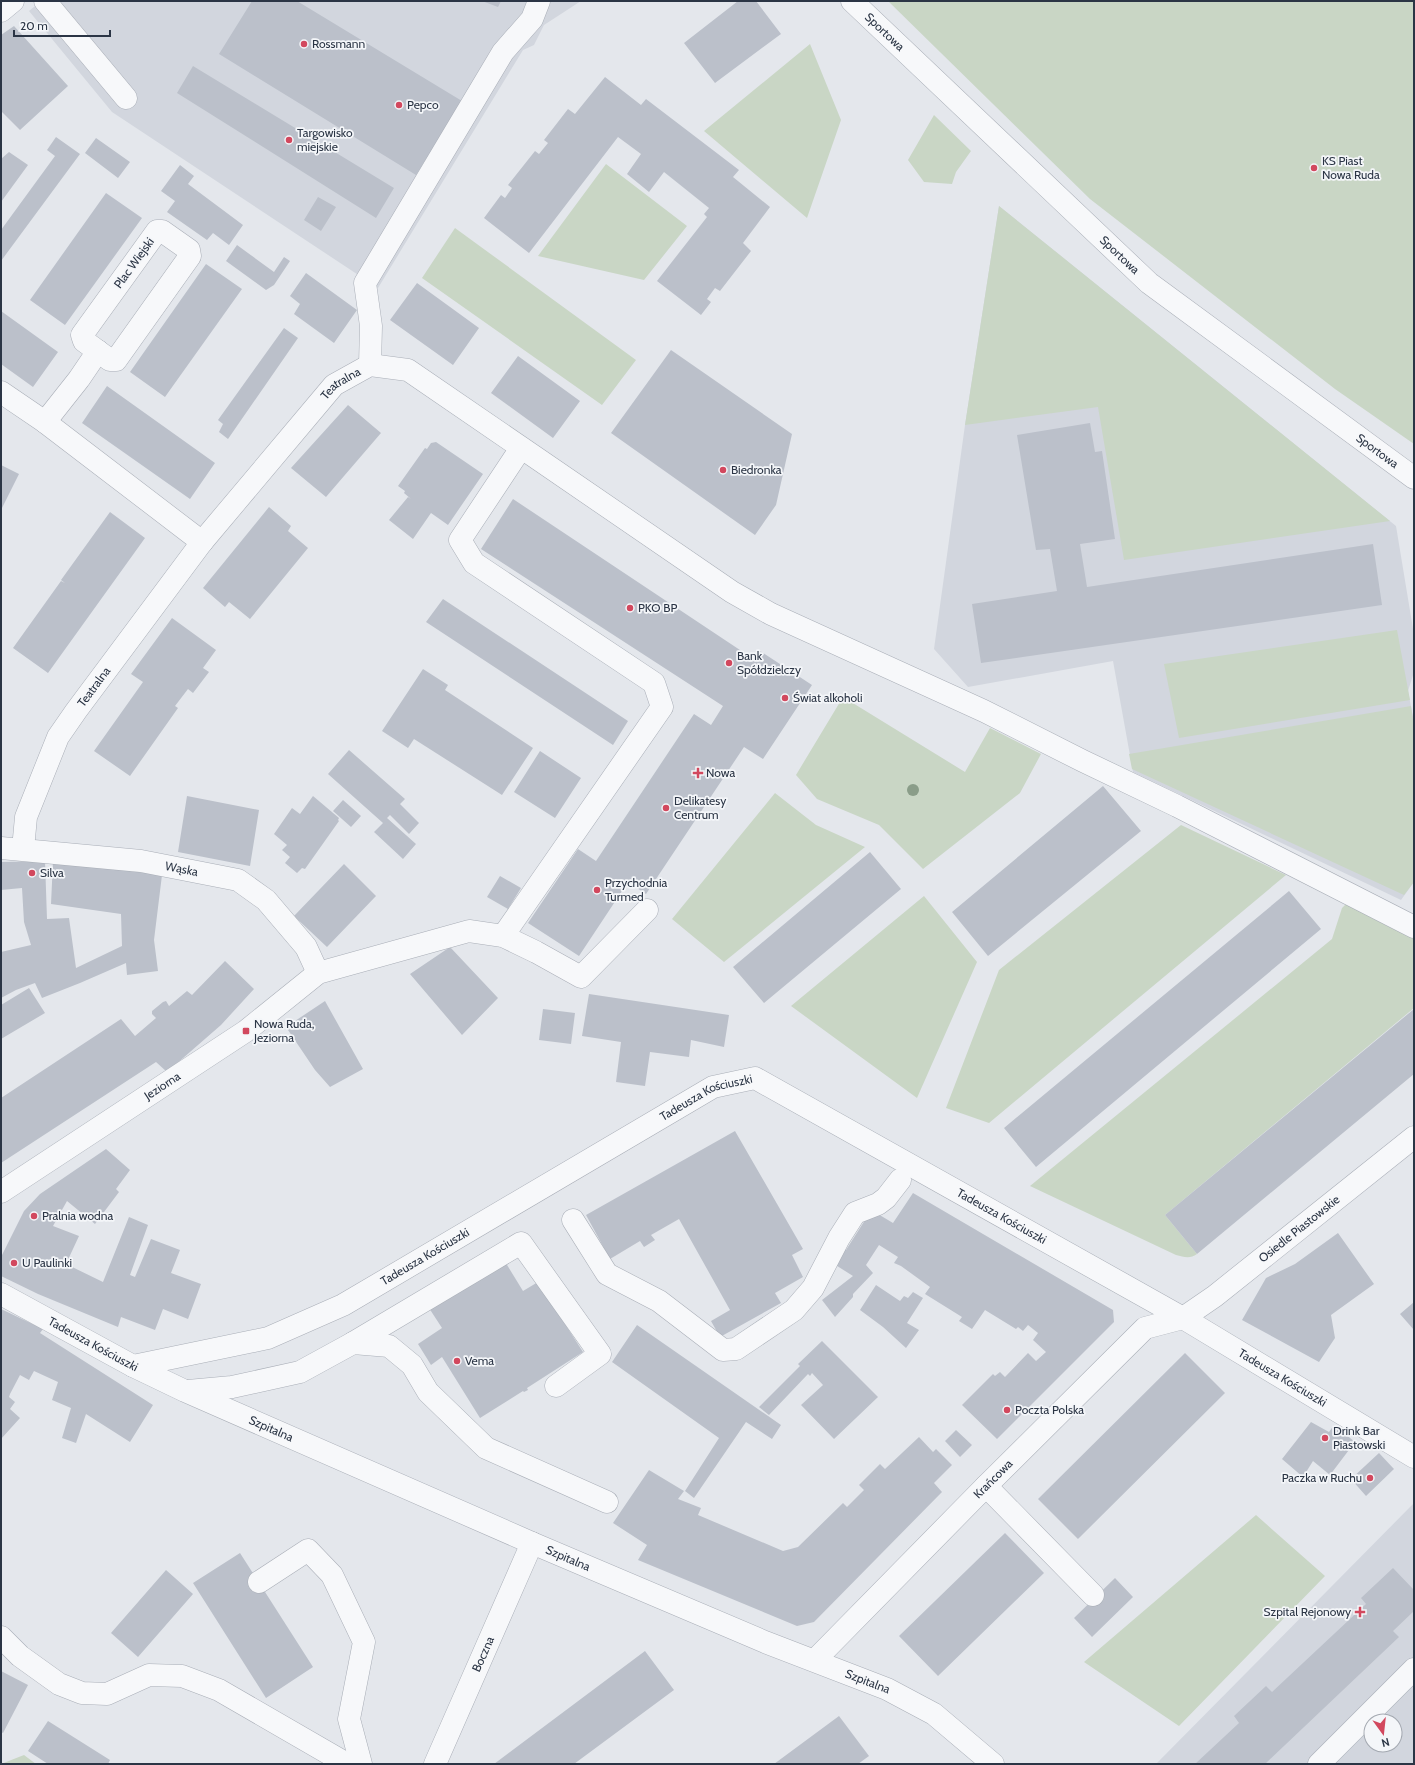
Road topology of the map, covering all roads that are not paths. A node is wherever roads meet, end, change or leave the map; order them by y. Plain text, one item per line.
1 (13, 1) edge
2 (45, 1) edge
3 (539, 1) edge
4 (852, 1) edge
5 (1, 10) edge
6 (126, 98) dead end
7 (98, 352) junction
8 (370, 365) junction
9 (1, 392) edge
10 (45, 422) junction
11 (521, 448) junction
12 (1414, 478) edge
13 (202, 542) junction
14 (1, 848) edge
15 (23, 849) junction
16 (647, 910) dead end
17 (1414, 927) edge
18 (503, 936) junction
19 (318, 973) junction
20 (1414, 1137) edge
21 (900, 1180) dead end
22 (1, 1192) edge
23 (572, 1220) dead end
24 (1, 1294) edge
25 (1183, 1318) junction
26 (353, 1343) junction
27 (133, 1366) junction
28 (556, 1386) dead end
29 (185, 1391) junction
30 (1414, 1457) edge
31 (986, 1486) junction
32 (607, 1502) dead end
33 (532, 1543) junction
34 (259, 1582) dead end
35 (1093, 1594) dead end
36 (1, 1637) edge
37 (815, 1660) junction
38 (1414, 1669) edge
39 (347, 1764) edge
40 (361, 1764) edge
41 (435, 1764) edge
42 (993, 1764) edge
43 (1319, 1764) edge

1 - 5 street
2 - 6 street
3 - 8 street
4 - 12 street, Sportowa
7 - 7 street, Plac Wiejski
7 - 10 street
8 - 11 street, Teatralna
8 - 13 street, Teatralna
9 - 10 street
10 - 13 street
11 - 17 street, Teatralna
11 - 18 street
13 - 15 street, Teatralna
14 - 15 street, Wąska
15 - 19 street, Wąska
16 - 18 street
18 - 19 street
19 - 22 street, Jeziorna
20 - 25 street, Osiedle Piastowskie
21 - 23 street
24 - 27 street, Tadeusza Kościuszki
25 - 27 street, Tadeusza Kościuszki
25 - 30 street, Tadeusza Kościuszki
25 - 31 street, Krańcowa
26 - 28 street
26 - 29 street
26 - 32 street
27 - 29 street, Szpitalna
29 - 33 street, Szpitalna
31 - 35 street
31 - 37 street, Krańcowa
33 - 37 street, Szpitalna
33 - 41 street, Boczna
34 - 40 street
36 - 39 street
37 - 42 street, Szpitalna
38 - 43 street

